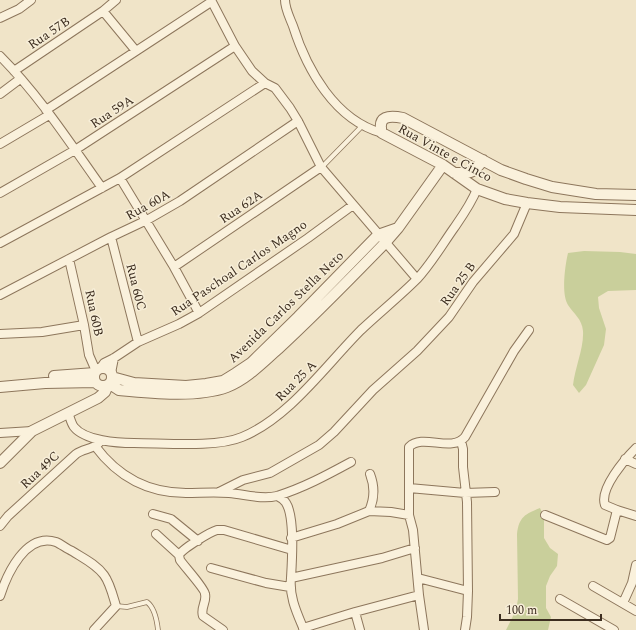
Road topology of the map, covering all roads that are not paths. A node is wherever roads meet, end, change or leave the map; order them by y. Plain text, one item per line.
1 (31, 0) edge
2 (116, 0) edge
3 (285, 0) edge
4 (211, 1) edge
5 (103, 11) junction
6 (0, 18) edge
7 (235, 46) junction
8 (136, 51) junction
9 (0, 56) edge
10 (14, 71) junction
11 (20, 79) junction
12 (265, 83) junction
13 (0, 94) edge
14 (47, 112) junction
15 (298, 121) junction
16 (363, 126) junction
17 (382, 133) junction
18 (0, 144) edge
19 (75, 150) junction
20 (483, 160) junction
21 (443, 165) junction
22 (321, 167) junction
23 (454, 173) junction
24 (120, 178) junction
25 (102, 188) junction
26 (477, 189) junction
27 (0, 193) edge
28 (636, 195) edge
29 (527, 203) junction
30 (353, 205) junction
31 (636, 210) edge
32 (146, 220) junction
33 (111, 237) junction
34 (382, 239) junction
35 (0, 242) edge
36 (69, 259) junction
37 (174, 267) junction
38 (417, 279) junction
39 (0, 295) edge
40 (199, 313) junction
41 (84, 324) junction
42 (529, 330) dead end
43 (0, 334) edge
44 (138, 342) junction
45 (114, 358) junction
46 (103, 378) junction
47 (0, 380) edge
48 (0, 387) edge
49 (68, 413) junction
50 (32, 431) junction
51 (0, 433) edge
52 (102, 440) junction
53 (461, 441) junction
54 (95, 446) junction
55 (636, 448) edge
56 (625, 459) junction
57 (351, 462) dead end
58 (0, 463) edge
59 (636, 464) edge
60 (370, 474) dead end
61 (409, 488) junction
62 (219, 492) junction
63 (495, 492) dead end
64 (465, 493) junction
65 (277, 496) junction
66 (617, 510) junction
67 (369, 511) junction
68 (153, 514) dead end
69 (409, 515) junction
70 (545, 515) dead end
71 (636, 516) edge
72 (0, 526) edge
73 (156, 534) dead end
74 (291, 538) junction
75 (198, 541) junction
76 (415, 548) junction
77 (292, 550) junction
78 (179, 555) junction
79 (636, 565) edge
80 (211, 568) dead end
81 (418, 578) junction
82 (291, 582) junction
83 (593, 586) dead end
84 (468, 591) junction
85 (419, 595) junction
86 (0, 596) edge
87 (560, 600) dead end
88 (623, 603) junction
89 (116, 606) junction
90 (636, 611) edge
91 (355, 612) junction
92 (158, 624) junction
93 (303, 629) edge
94 (94, 630) edge
95 (155, 630) edge
96 (158, 630) edge
97 (223, 630) edge
98 (360, 630) edge
99 (424, 630) edge
100 (465, 630) edge
101 (614, 630) edge

1 - 6 street
2 - 5 street, Rua 57B
3 - 16 street
4 - 7 street
4 - 8 street
5 - 8 street
5 - 10 street, Rua 57B
7 - 12 street
7 - 19 street, Rua 59A
8 - 14 street
9 - 10 street
10 - 11 street
11 - 13 street
11 - 14 street
12 - 15 street
12 - 24 street
14 - 18 street
14 - 19 street
15 - 22 street
15 - 32 street, Rua 60A
16 - 17 street
16 - 22 lane
17 - 20 street, Rua Vinte e Cinco
17 - 21 street, Rua Vinte e Cinco
19 - 25 street
19 - 27 street, Rua 59A
20 - 23 street
20 - 28 street, Rua Vinte e Cinco
21 - 23 street, Rua Vinte e Cinco
21 - 34 street
22 - 30 street
22 - 37 street, Rua 62A
23 - 26 street, Rua Vinte e Cinco
24 - 25 street
24 - 32 street
25 - 35 street
26 - 29 street, Rua Vinte e Cinco
26 - 38 street, Rua 25 A
29 - 31 street, Rua Vinte e Cinco
29 - 62 street, Rua 25 B
30 - 34 street
30 - 40 street, Rua Paschoal Carlos Magno
32 - 33 street, Rua 60A
32 - 37 street
33 - 36 street, Rua 60A
33 - 44 street, Rua 60C
34 - 38 street
34 - 46 street
36 - 39 street, Rua 60A
36 - 41 street, Rua 60B
37 - 40 street
38 - 52 street, Rua 25 A
40 - 44 street, Rua Paschoal Carlos Magno
41 - 43 street
41 - 46 street, Rua 60B
42 - 53 street
44 - 45 street, Rua Paschoal Carlos Magno
45 - 46 street
45 - 46 street, Rua Paschoal Carlos Magno
46 - 47 street
46 - 48 street
46 - 49 street
49 - 50 street
49 - 52 street, Rua 25 A
50 - 51 street
50 - 58 street
52 - 54 street, Rua 49C
53 - 61 street
53 - 64 street
54 - 62 street
54 - 72 street, Rua 49C
55 - 56 street
56 - 59 street
56 - 66 street
57 - 65 street
60 - 67 street
61 - 64 street
61 - 69 street
62 - 65 street
63 - 64 street
64 - 84 street
65 - 74 street
66 - 70 street
66 - 71 street
67 - 69 street
67 - 74 street
68 - 75 street
69 - 76 street
73 - 78 street
74 - 77 street
75 - 77 street
75 - 78 street
76 - 81 street
76 - 82 street
77 - 82 street
78 - 97 street
79 - 88 street
80 - 82 street
81 - 84 street
81 - 85 street
82 - 93 street
83 - 88 street
84 - 100 street
85 - 91 street
85 - 99 street
86 - 89 street
87 - 101 street
88 - 90 street
89 - 92 lane
89 - 94 street
91 - 93 street
91 - 98 street
92 - 95 lane
92 - 96 lane

